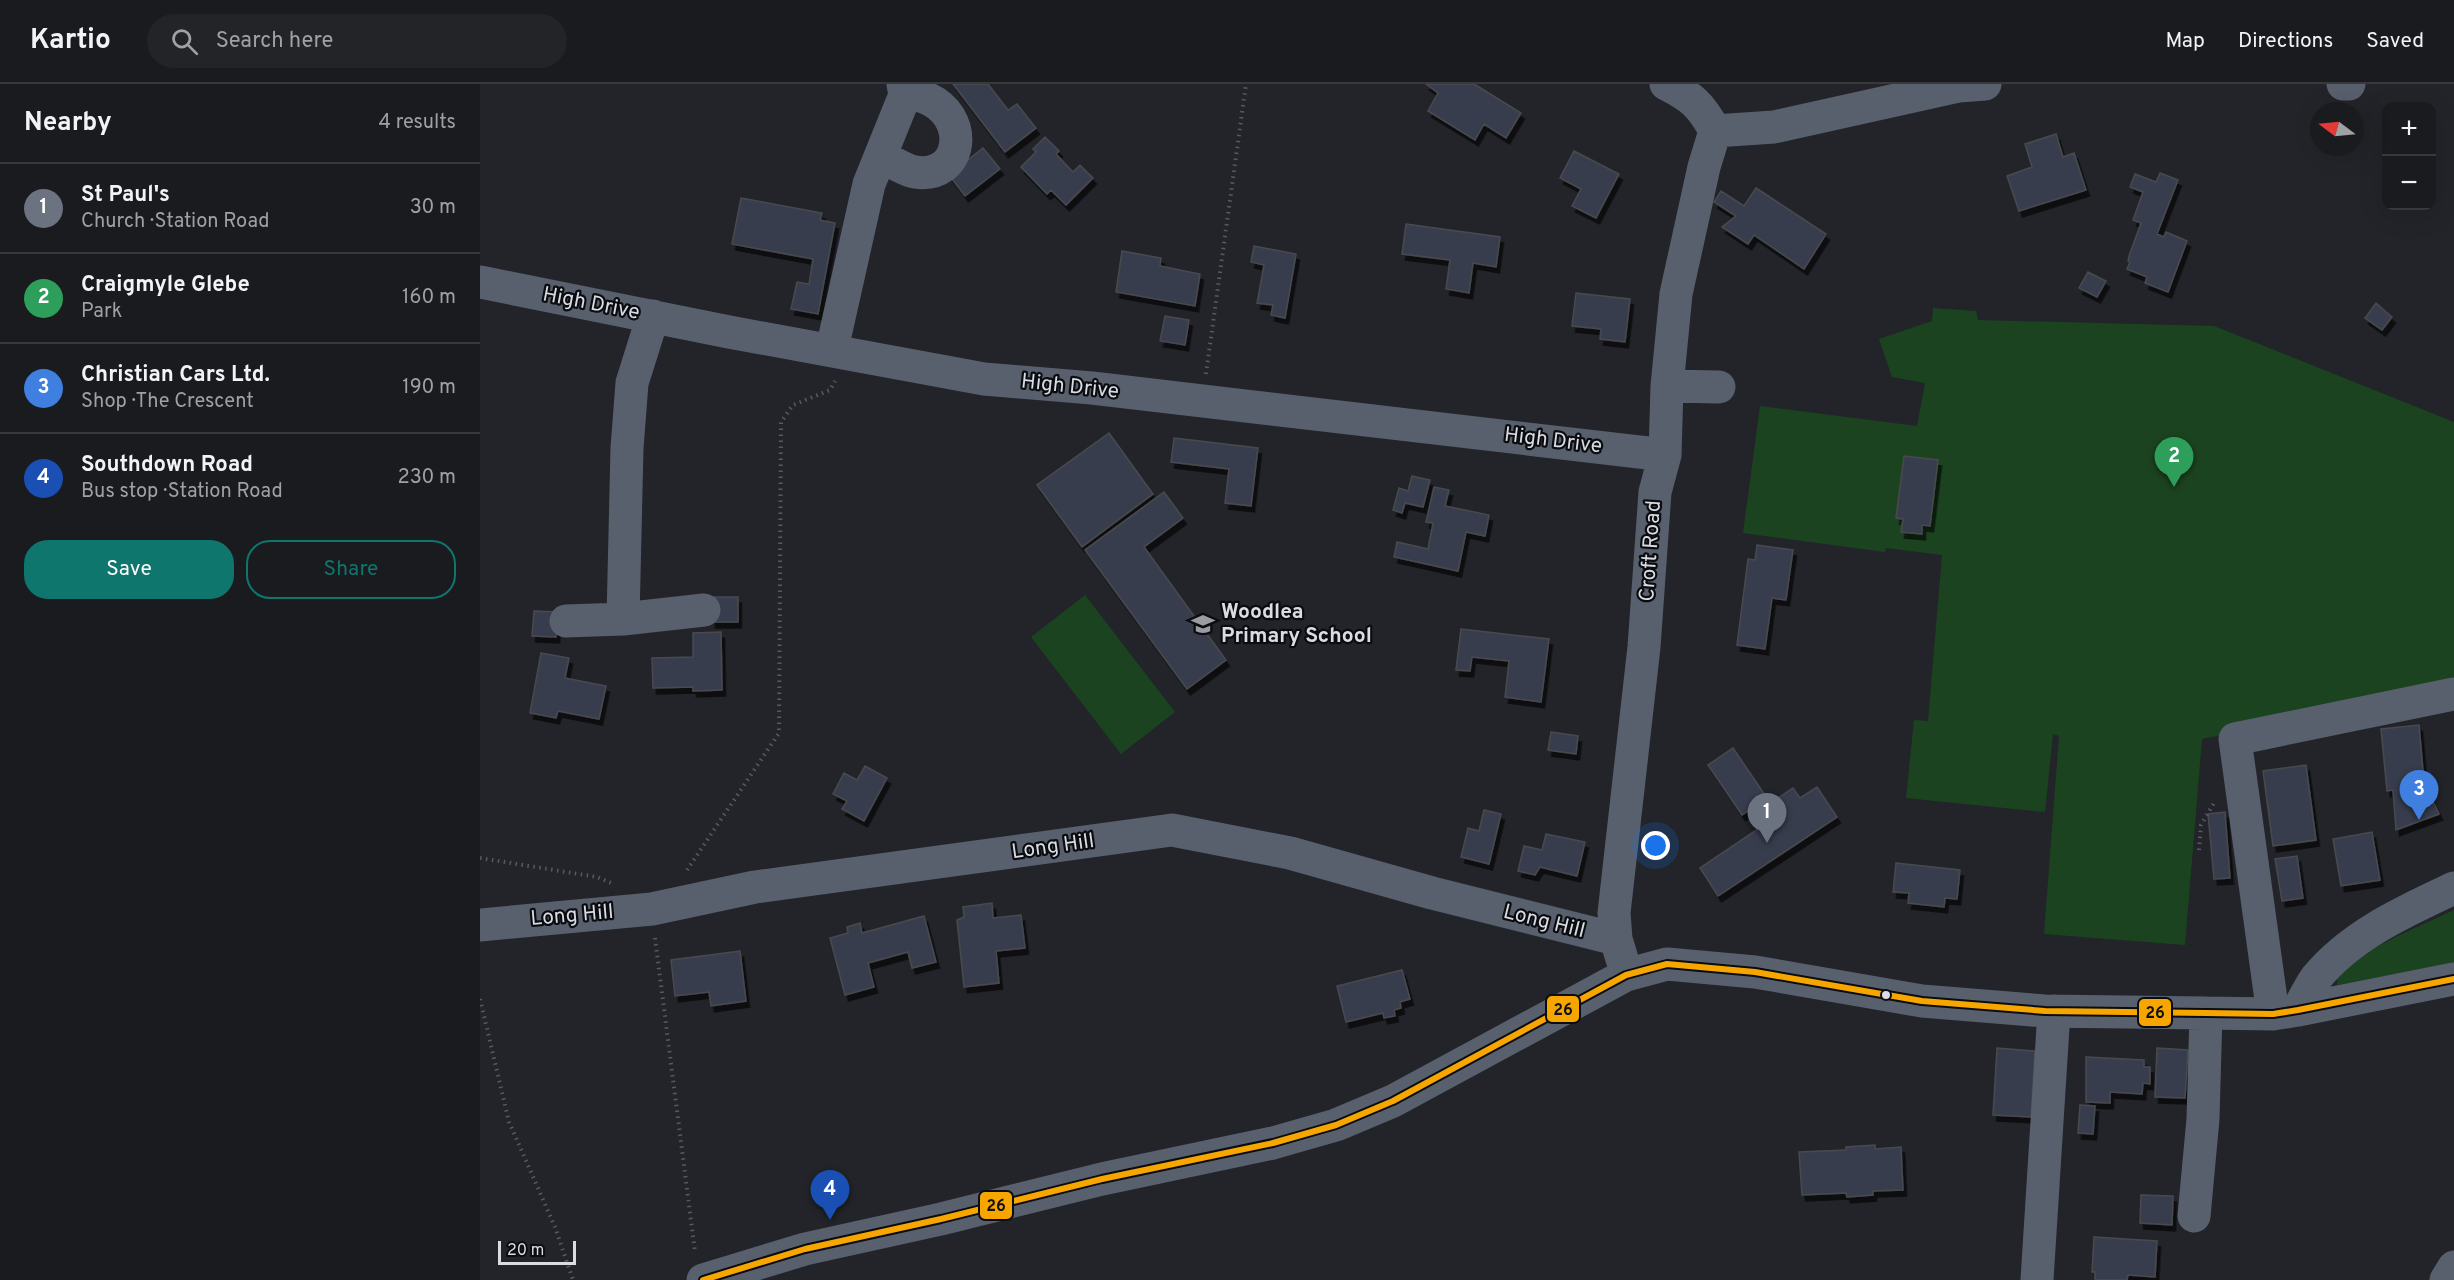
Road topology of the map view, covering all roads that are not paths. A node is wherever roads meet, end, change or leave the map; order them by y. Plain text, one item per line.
1 (1666, 84) edge
2 (1985, 84) edge
3 (2343, 84) edge
4 (2349, 84) edge
5 (904, 89) edge
6 (1715, 131) junction
7 (882, 156) junction
8 (480, 282) edge
9 (652, 316) junction
10 (841, 351) junction
11 (1667, 386) junction
12 (1719, 387) dead end
13 (1665, 455) junction
14 (704, 610) dead end
15 (623, 619) junction
16 (566, 621) dead end
17 (2454, 694) edge
18 (2454, 888) edge
19 (480, 925) edge
20 (1616, 939) junction
21 (1626, 975) junction
22 (2454, 979) edge
23 (2054, 1011) junction
24 (2285, 1012) junction
25 (2206, 1014) junction
26 (2194, 1216) dead end
27 (2454, 1267) edge
28 (702, 1274) edge
29 (2037, 1280) edge
30 (2446, 1280) edge

1 - 6 street
2 - 6 street
3 - 4 street
5 - 7 street
5 - 7 street
6 - 11 street, Croft Road
7 - 10 street
8 - 9 street, High Drive
9 - 10 street, High Drive
9 - 15 street
10 - 13 street, High Drive
11 - 12 street
11 - 13 street, Croft Road
13 - 20 street, Croft Road
14 - 15 street
15 - 16 street
17 - 24 street
18 - 24 street
19 - 20 street, Long Hill
20 - 21 street, Croft Road
21 - 23 street
21 - 28 street
22 - 24 street
23 - 25 street
23 - 29 street
24 - 25 street
25 - 26 street
27 - 30 street

